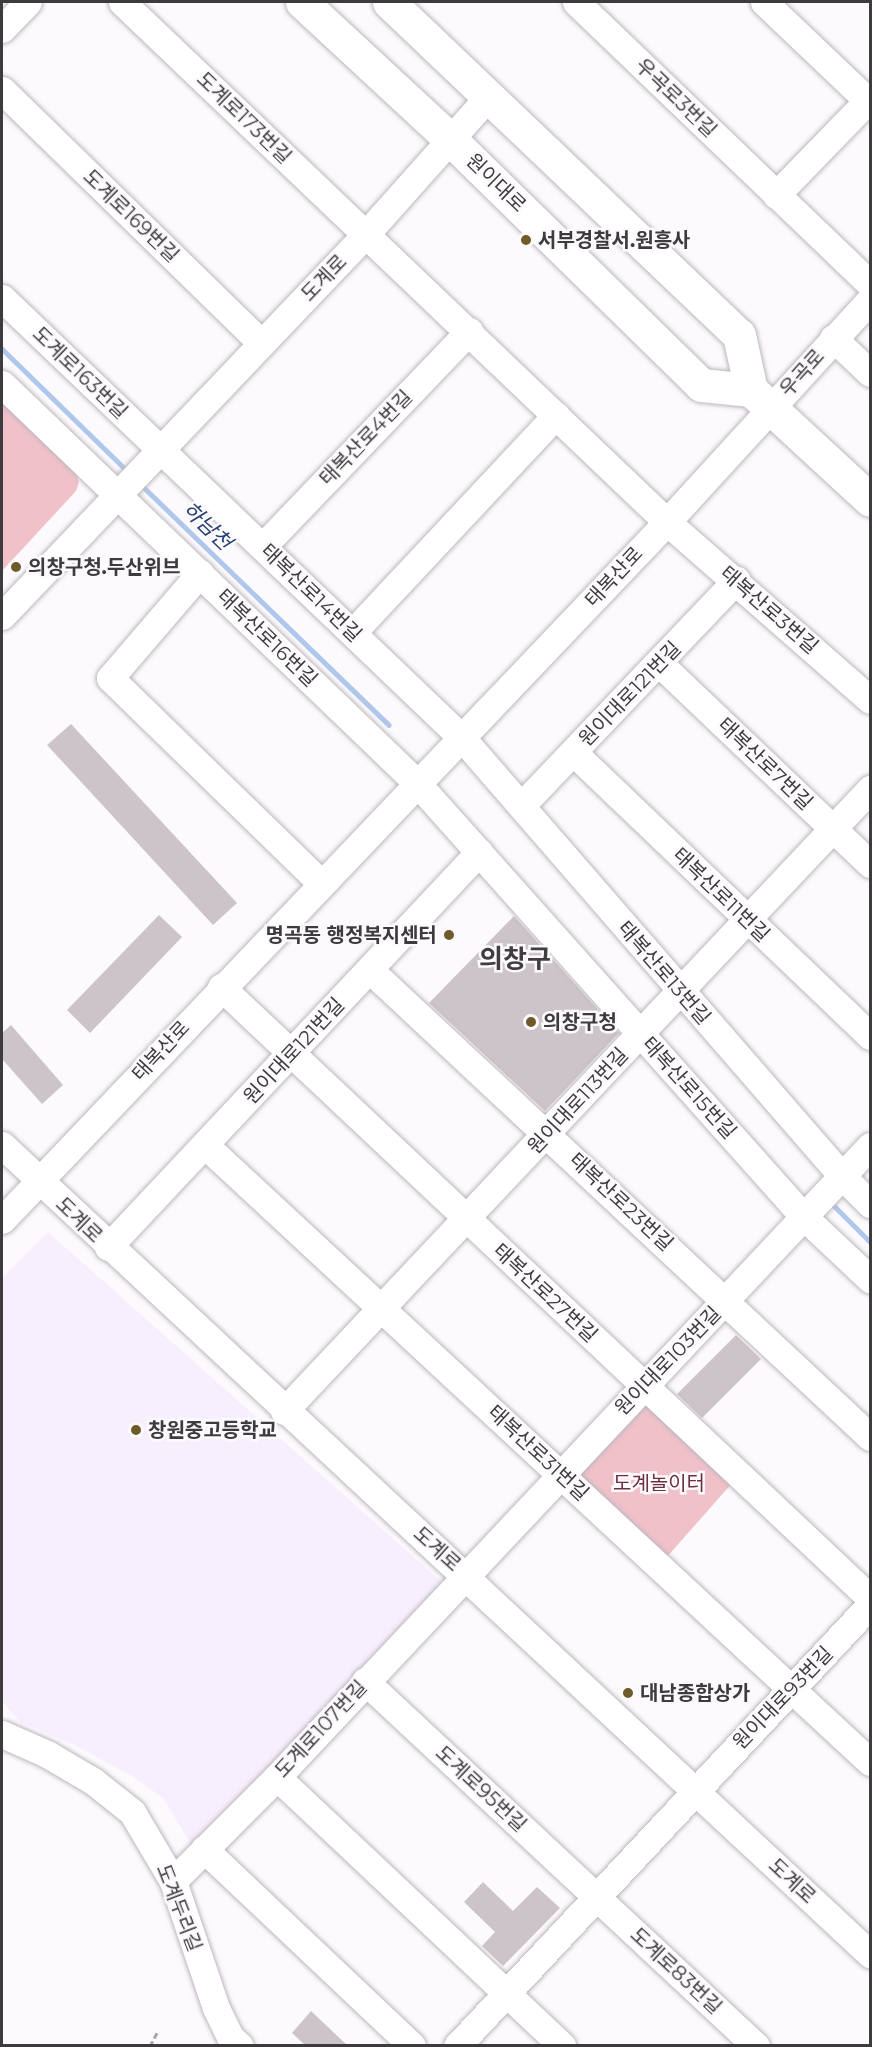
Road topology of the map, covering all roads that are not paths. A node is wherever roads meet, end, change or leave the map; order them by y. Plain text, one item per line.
1 (28, 2) edge
2 (122, 2) edge
3 (302, 2) edge
4 (389, 2) edge
5 (576, 2) edge
6 (764, 2) edge
7 (2, 29) edge
8 (2, 90) edge
9 (489, 96) junction
10 (869, 100) edge
11 (450, 139) junction
12 (776, 195) junction
13 (366, 234) junction
14 (870, 284) edge
15 (2, 298) edge
16 (870, 300) edge
17 (469, 331) junction
18 (833, 338) junction
19 (261, 343) junction
20 (870, 373) edge
21 (2, 384) edge
22 (761, 399) junction
23 (556, 416) junction
24 (156, 452) junction
25 (120, 489) junction
26 (870, 500) edge
27 (667, 522) junction
28 (263, 546) junction
29 (200, 573) junction
30 (736, 580) junction
31 (2, 616) edge
32 (353, 632) junction
33 (660, 664) junction
34 (870, 700) edge
35 (459, 741) junction
36 (573, 752) junction
37 (419, 781) junction
38 (870, 789) edge
39 (522, 805) junction
40 (833, 829) junction
41 (480, 852) junction
42 (870, 864) edge
43 (321, 882) junction
44 (747, 920) junction
45 (370, 970) junction
46 (221, 987) junction
47 (680, 991) junction
48 (641, 1034) junction
49 (870, 1036) edge
50 (291, 1055) junction
51 (548, 1134) junction
52 (2, 1145) edge
53 (205, 1145) junction
54 (870, 1146) edge
55 (842, 1176) junction
56 (39, 1181) junction
57 (870, 1204) edge
58 (804, 1217) junction
59 (467, 1219) junction
60 (2, 1220) edge
61 (108, 1247) junction
62 (870, 1279) edge
63 (727, 1300) junction
64 (382, 1308) junction
65 (644, 1386) junction
66 (284, 1411) junction
67 (870, 1437) edge
68 (561, 1474) junction
69 (465, 1574) junction
70 (870, 1598) edge
71 (870, 1605) edge
72 (365, 1681) junction
73 (792, 1689) junction
74 (2, 1734) edge
75 (870, 1762) edge
76 (277, 1777) junction
77 (694, 1790) junction
78 (204, 1849) junction
79 (173, 1881) junction
80 (596, 1896) junction
81 (870, 1954) edge
82 (506, 1993) junction
83 (226, 2043) edge
84 (412, 2046) edge
85 (457, 2046) edge
86 (562, 2046) edge
87 (756, 2046) edge

1 - 7 street
2 - 13 street, 도계로173번길
3 - 11 main road, 원이대로
4 - 9 main road
5 - 12 street, 우곡로3번길
6 - 10 street
8 - 19 street, 도계로169번길
9 - 11 street, 도계로
9 - 22 main road
10 - 12 street
11 - 13 street, 도계로
11 - 22 main road, 원이대로
12 - 14 street, 우곡로3번길
13 - 17 street
13 - 19 street, 도계로
15 - 24 street, 도계로163번길
16 - 18 street, 우곡로
17 - 23 street
17 - 28 street, 태복산로4번길
18 - 20 street, 우곡로
18 - 22 street, 우곡로
19 - 24 street, 도계로
21 - 25 street, 태복산로16번길
22 - 26 main road
22 - 27 street, 태복산로
23 - 27 street
23 - 32 street
24 - 25 street, 도계로
24 - 28 street, 태복산로14번길
25 - 29 street, 태복산로16번길
25 - 31 street
27 - 30 street, 태복산로3번길
27 - 35 street, 태복산로
28 - 32 street, 태복산로14번길
29 - 37 street, 태복산로16번길
29 - 43 street
30 - 33 street, 원이대로121번길
30 - 34 street, 태복산로3번길
32 - 35 street, 태복산로14번길
33 - 36 street, 원이대로121번길
33 - 40 street, 태복산로7번길
35 - 37 street, 태복산로
35 - 39 street, 태복산로13번길
36 - 39 street, 원이대로121번길
36 - 44 street, 태복산로11번길
37 - 41 street, 태복산로15번길
37 - 43 street, 태복산로
38 - 40 street, 원이대로113번길
39 - 47 street, 태복산로13번길
40 - 42 street, 태복산로7번길
40 - 44 street, 원이대로113번길
41 - 45 street, 원이대로121번길
41 - 48 street, 태복산로15번길
43 - 46 street, 태복산로
44 - 47 street, 원이대로113번길
44 - 49 street, 태복산로11번길
45 - 50 street, 원이대로121번길
45 - 51 street, 태복산로23번길
46 - 50 street, 태복산로27번길
46 - 56 street, 태복산로
47 - 48 street, 원이대로113번길
47 - 55 street, 태복산로13번길
48 - 51 street, 원이대로113번길
48 - 58 street, 태복산로15번길
50 - 53 street, 원이대로121번길
50 - 59 street, 태복산로27번길
51 - 59 street, 원이대로113번길
51 - 63 street, 태복산로23번길
52 - 56 street, 도계로
53 - 61 street, 원이대로121번길
53 - 64 street, 태복산로31번길
54 - 55 street, 원이대로103번길
55 - 57 street, 태복산로13번길
55 - 58 street, 원이대로103번길
56 - 60 street, 태복산로
56 - 61 street, 도계로
58 - 62 street, 태복산로15번길
58 - 63 street, 원이대로103번길
59 - 64 street, 원이대로113번길
59 - 65 street, 태복산로27번길
61 - 66 street, 도계로
63 - 65 street, 원이대로103번길
63 - 67 street, 태복산로23번길
64 - 66 street, 원이대로113번길
64 - 68 street, 태복산로31번길
65 - 68 street, 원이대로103번길
65 - 70 street, 태복산로27번길
66 - 69 street, 도계로
68 - 69 street, 원이대로103번길
68 - 73 street, 태복산로31번길
69 - 72 street, 도계로107번길
69 - 77 street, 도계로
71 - 73 street, 원이대로93번길
72 - 76 street, 도계로107번길
72 - 80 street, 도계로95번길
73 - 75 street, 태복산로31번길
73 - 77 street, 원이대로93번길
74 - 79 street, 도계두리길
76 - 78 street, 도계로107번길
76 - 82 street
77 - 80 street
77 - 81 street, 도계로
78 - 79 street, 도계로107번길
78 - 84 street
79 - 83 street, 도계두리길
80 - 82 street
80 - 87 street, 도계로83번길
82 - 85 street
82 - 86 street

